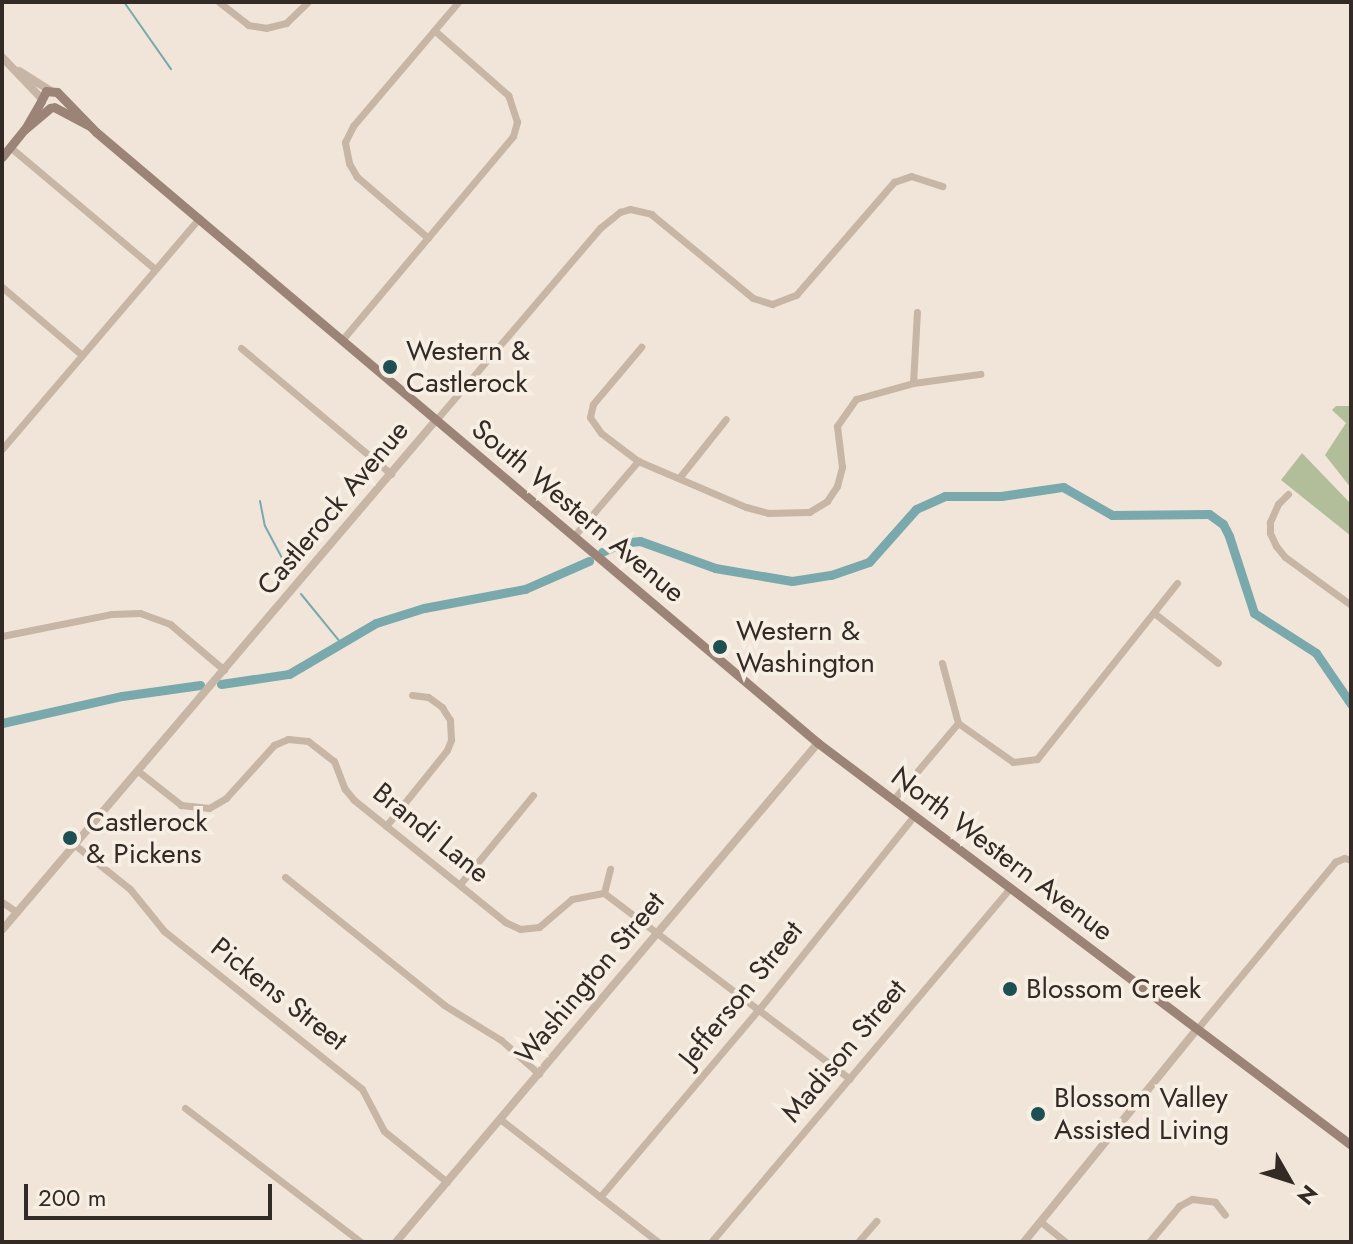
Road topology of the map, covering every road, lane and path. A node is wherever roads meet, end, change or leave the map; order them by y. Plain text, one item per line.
1 (219, 2) edge
2 (308, 2) edge
3 (458, 2) edge
4 (434, 30) junction
5 (2, 57) edge
6 (19, 71) junction
7 (50, 90) junction
8 (60, 97) junction
9 (47, 104) junction
10 (89, 126) junction
11 (10, 147) junction
12 (2, 157) edge
13 (942, 186) dead end
14 (199, 218) junction
15 (428, 238) junction
16 (155, 269) junction
17 (2, 287) edge
18 (917, 312) dead end
19 (342, 340) junction
20 (641, 347) dead end
21 (241, 348) dead end
22 (82, 355) junction
23 (980, 374) dead end
24 (913, 383) junction
25 (726, 419) dead end
26 (436, 420) junction
27 (2, 433) edge
28 (10, 440) junction
29 (2, 449) edge
30 (638, 461) junction
31 (391, 474) junction
32 (679, 478) junction
33 (1288, 494) dead end
34 (574, 536) junction
35 (1177, 583) dead end
36 (1351, 605) edge
37 (1154, 613) junction
38 (2, 636) edge
39 (942, 663) dead end
40 (1218, 663) dead end
41 (224, 670) junction
42 (412, 695) dead end
43 (958, 723) junction
44 (818, 743) junction
45 (138, 771) junction
46 (533, 795) dead end
47 (893, 800) junction
48 (914, 816) junction
49 (386, 826) junction
50 (75, 845) junction
51 (1351, 860) edge
52 (610, 869) dead end
53 (285, 877) dead end
54 (460, 884) junction
55 (1010, 888) junction
56 (604, 893) junction
57 (2, 902) edge
58 (17, 912) junction
59 (2, 930) edge
60 (656, 934) junction
61 (760, 1008) junction
62 (1197, 1029) junction
63 (539, 1074) junction
64 (850, 1079) junction
65 (185, 1108) dead end
66 (500, 1119) junction
67 (1351, 1145) edge
68 (447, 1182) junction
69 (600, 1197) junction
70 (1225, 1215) dead end
71 (876, 1221) dead end
72 (1041, 1222) junction
73 (361, 1242) edge
74 (396, 1242) edge
75 (658, 1242) edge
76 (711, 1242) edge
77 (858, 1242) edge
78 (1024, 1242) edge
79 (1066, 1242) edge
80 (1149, 1242) edge

1 - 2 street
3 - 4 street
4 - 15 street
4 - 15 street
5 - 6 street, South Western Avenue
6 - 7 street, South Western Avenue
6 - 9 street, South Western Avenue
7 - 8 main road, South Western Avenue
7 - 9 main road
8 - 9 main road
8 - 10 main road, South Western Avenue
9 - 10 main road, South Western Avenue
9 - 11 main road
10 - 14 main road, South Western Avenue
11 - 12 main road
11 - 16 street
13 - 26 street, Castlerock Avenue
14 - 16 street
14 - 19 main road, South Western Avenue
15 - 19 street
16 - 22 street
17 - 22 street
18 - 24 street
19 - 26 main road, South Western Avenue
20 - 30 street
21 - 31 street
22 - 28 street
23 - 24 street
24 - 32 street
25 - 32 street
26 - 31 street, Castlerock Avenue
26 - 34 main road, South Western Avenue
27 - 28 street
28 - 29 street
30 - 32 street
30 - 34 street
31 - 41 street, Castlerock Avenue
33 - 36 street
34 - 44 main road, South Western Avenue
35 - 37 street
37 - 40 street
37 - 43 street
38 - 41 street
39 - 43 street
41 - 45 street, Castlerock Avenue
42 - 49 street
43 - 47 street
44 - 47 main road, North Western Avenue
44 - 60 street, Washington Street
45 - 49 street, Brandi Lane
45 - 50 street, Castlerock Avenue
46 - 54 street
47 - 48 main road, North Western Avenue
48 - 55 main road, North Western Avenue
48 - 61 street, Jefferson Street
49 - 54 street, Brandi Lane
50 - 58 street, Castlerock Avenue
50 - 68 street, Pickens Street
51 - 62 street
52 - 56 street
53 - 63 street
54 - 56 street, Brandi Lane
55 - 62 main road, North Western Avenue
55 - 64 street, Madison Street
56 - 60 street
57 - 58 street
58 - 59 street, Castlerock Avenue
60 - 61 street
60 - 63 street, Washington Street
61 - 64 street
61 - 69 street, Jefferson Street
62 - 67 main road, North Western Avenue
62 - 72 street
63 - 66 street, Washington Street
64 - 76 street, Madison Street
65 - 73 street
66 - 68 street, Washington Street
66 - 69 street
68 - 74 street, Washington Street
69 - 75 street
70 - 80 street
71 - 77 street
72 - 78 street
72 - 79 street

